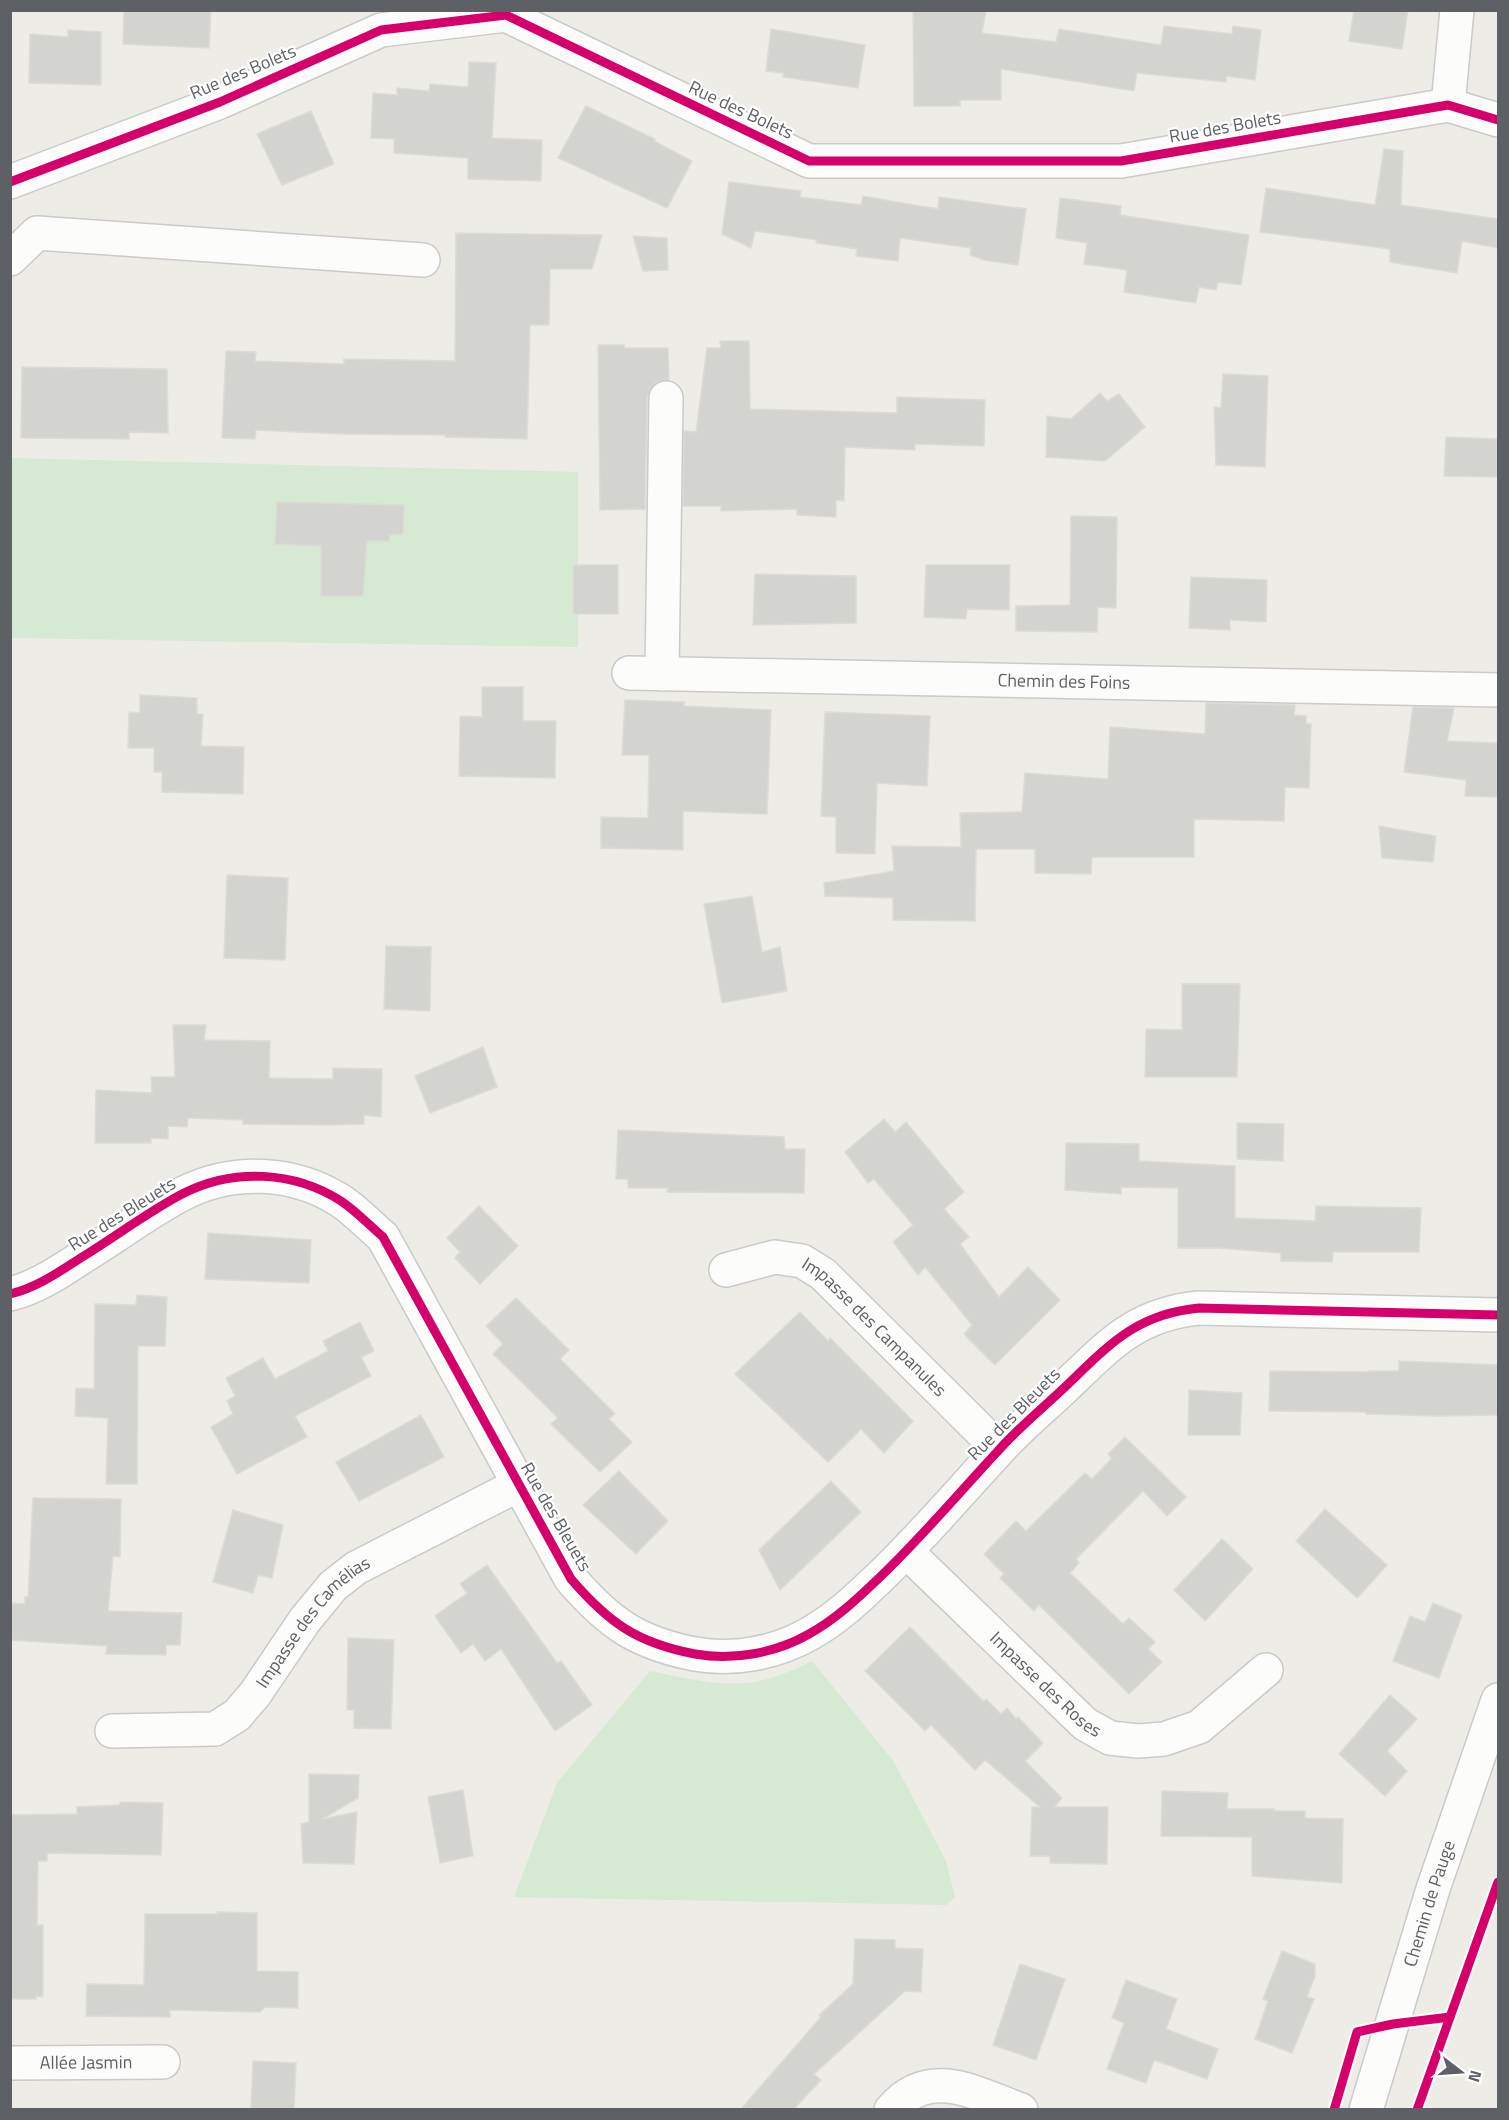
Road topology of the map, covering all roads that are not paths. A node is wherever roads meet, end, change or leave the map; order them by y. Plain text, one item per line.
1 (1457, 10) edge
2 (507, 13) edge
3 (1448, 105) junction
4 (1498, 120) edge
5 (10, 182) edge
6 (10, 259) edge
7 (423, 260) dead end
8 (666, 398) dead end
9 (629, 673) dead end
10 (662, 674) junction
11 (1498, 690) edge
12 (726, 1270) dead end
13 (10, 1294) edge
14 (1498, 1315) edge
15 (999, 1449) junction
16 (518, 1485) junction
17 (907, 1552) junction
18 (1266, 1670) dead end
19 (1498, 1700) edge
20 (112, 1731) dead end
21 (163, 2062) dead end
22 (10, 2063) edge
23 (891, 2109) edge
24 (1021, 2109) edge
25 (1366, 2109) edge

1 - 3 street
2 - 3 street, Rue des Bolets
2 - 5 street, Rue des Bolets
3 - 4 street, Rue des Bolets
6 - 7 street
8 - 10 street
9 - 10 street, Chemin des Foins
10 - 11 street, Chemin des Foins
12 - 15 street, Impasse des Campanules
13 - 16 street, Rue des Bleuets
14 - 15 street, Rue des Bleuets
15 - 17 street, Rue des Bleuets
16 - 17 street, Rue des Bleuets
16 - 20 street, Impasse des Camélias
17 - 18 street, Impasse des Roses
19 - 25 street, Chemin de Pauge
21 - 22 street, Allée Jasmin
23 - 24 street

